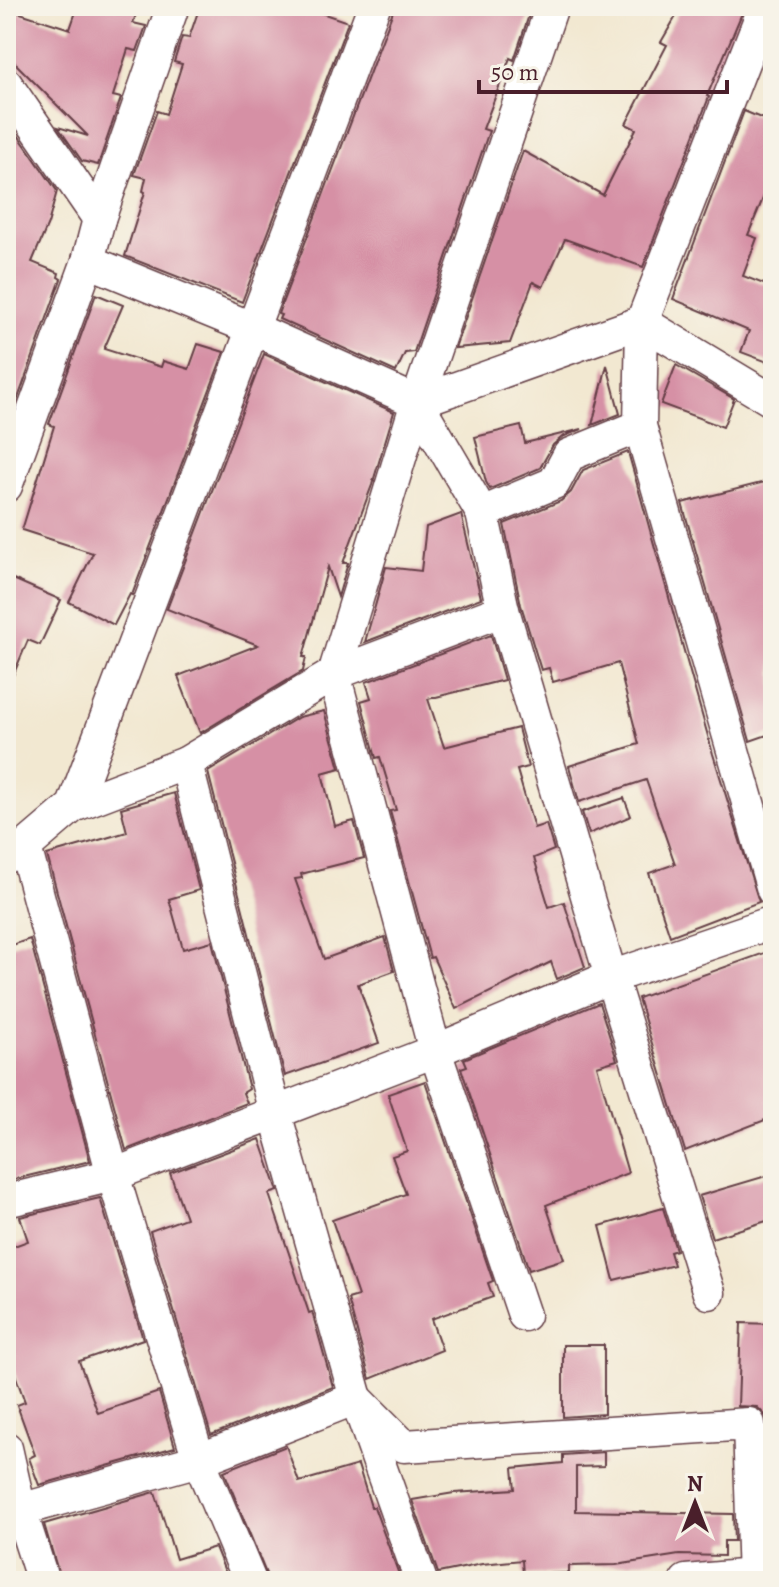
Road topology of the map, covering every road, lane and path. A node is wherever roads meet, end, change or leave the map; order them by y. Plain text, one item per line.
1 (173, 6) edge
2 (374, 6) edge
3 (552, 6) edge
4 (765, 6) edge
5 (6, 84) edge
6 (99, 219) junction
7 (88, 261) junction
8 (642, 322) junction
9 (254, 329) junction
10 (773, 401) edge
11 (417, 402) junction
12 (640, 426) junction
13 (6, 486) edge
14 (482, 513) junction
15 (503, 610) junction
16 (334, 674) junction
17 (186, 763) junction
18 (73, 806) junction
19 (16, 852) edge
20 (773, 890) edge
21 (773, 922) edge
22 (611, 977) junction
23 (435, 1051) junction
24 (275, 1113) junction
25 (113, 1175) junction
26 (6, 1201) edge
27 (709, 1293) dead end
28 (524, 1315) dead end
29 (356, 1398) junction
30 (761, 1423) edge
31 (6, 1448) edge
32 (199, 1460) junction
33 (20, 1510) junction
34 (754, 1578) edge
35 (43, 1581) edge
36 (250, 1581) edge
37 (421, 1581) edge
38 (686, 1581) edge

1 - 6 street
2 - 9 street
3 - 11 street
4 - 8 street
5 - 6 street
6 - 7 street
7 - 9 street
7 - 13 street
8 - 10 street
8 - 11 street
8 - 12 street
9 - 11 street
9 - 18 street
11 - 14 street
11 - 16 street
12 - 14 street
12 - 20 street
14 - 15 street
15 - 16 street
15 - 22 street
16 - 17 street
16 - 23 street
17 - 18 street
17 - 24 street
18 - 19 street
19 - 25 street
21 - 22 street
22 - 23 street
22 - 27 street
23 - 24 street
23 - 28 street
24 - 25 street
24 - 29 street
25 - 26 street
25 - 32 street
29 - 30 street
29 - 32 street
29 - 37 street
30 - 34 street
31 - 33 street
32 - 33 street
32 - 36 street
33 - 35 street
34 - 38 street

